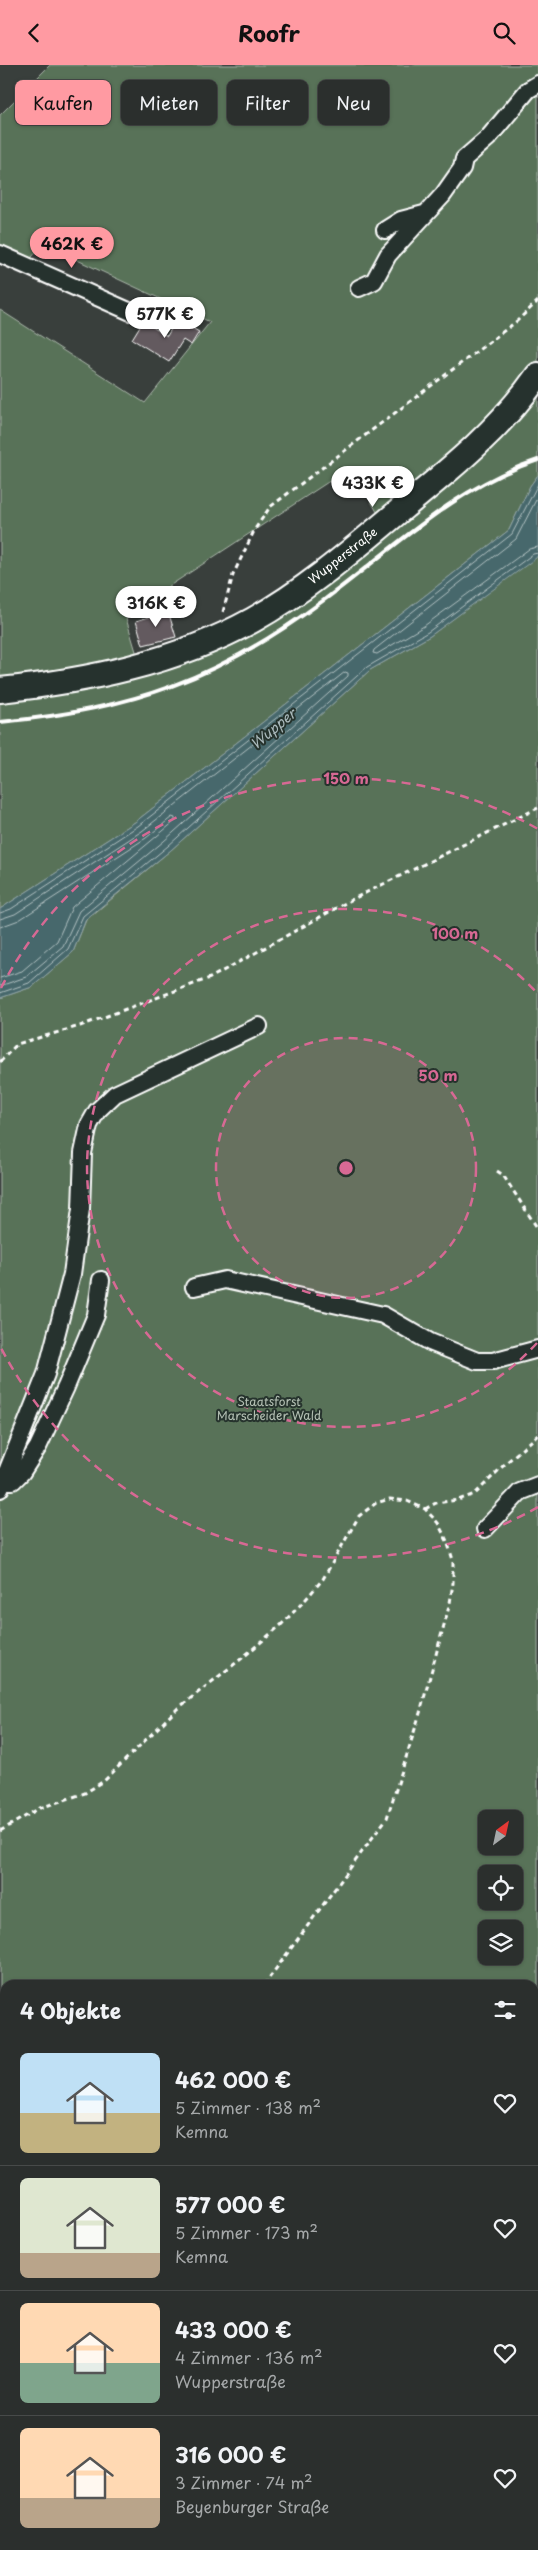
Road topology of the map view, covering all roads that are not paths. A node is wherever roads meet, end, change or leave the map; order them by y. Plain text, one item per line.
1 (538, 83) edge
2 (424, 215) junction
3 (385, 229) dead end
4 (0, 254) edge
5 (359, 287) dead end
6 (132, 312) dead end
7 (538, 375) edge
8 (0, 690) edge
9 (259, 1026) dead end
10 (101, 1280) dead end
11 (194, 1287) dead end
12 (538, 1349) edge
13 (2, 1485) edge
14 (538, 1485) edge
15 (485, 1529) dead end

1 - 2 street
2 - 3 street
2 - 5 street
4 - 6 street
7 - 8 main road, Wupperstraße
9 - 13 street
10 - 13 street
11 - 12 street
14 - 15 street

